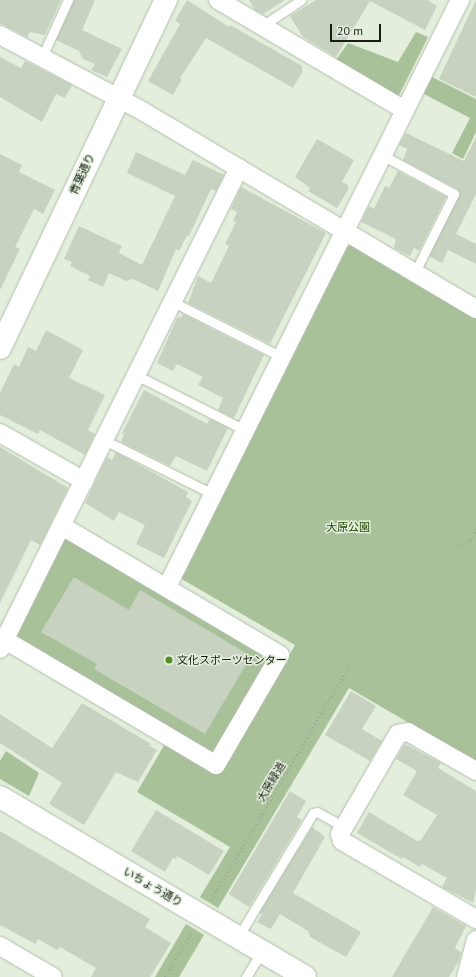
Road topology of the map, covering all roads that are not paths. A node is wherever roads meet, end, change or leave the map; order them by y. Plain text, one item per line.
1 (68, 0) edge
2 (166, 0) edge
3 (218, 0) edge
4 (300, 0) edge
5 (460, 0) edge
6 (262, 26) junction
7 (0, 35) edge
8 (42, 57) junction
9 (118, 98) junction
10 (405, 110) junction
11 (382, 155) junction
12 (239, 168) junction
13 (345, 230) junction
14 (415, 272) junction
15 (173, 302) junction
16 (476, 309) edge
17 (6, 319) edge
18 (0, 348) edge
19 (282, 357) junction
20 (136, 375) junction
21 (245, 430) junction
22 (0, 433) edge
23 (104, 440) junction
24 (84, 481) junction
25 (213, 494) junction
26 (62, 526) junction
27 (167, 587) junction
28 (3, 645) edge
29 (476, 771) edge
30 (0, 797) edge
31 (344, 827) junction
32 (476, 919) edge
33 (238, 937) junction
34 (476, 940) edge
35 (0, 946) edge
36 (262, 951) junction
37 (53, 977) edge
38 (246, 977) edge
39 (306, 977) edge
40 (466, 977) edge

1 - 8 lane
2 - 9 street, 青葉通り
3 - 6 street
4 - 6 lane
5 - 10 street
6 - 10 street
7 - 8 street
8 - 9 street
9 - 12 street
9 - 17 street, 青葉通り
10 - 11 street
11 - 13 street
11 - 14 lane
12 - 13 street
12 - 15 street
13 - 14 street
13 - 19 street
14 - 16 street
15 - 19 lane
15 - 20 street
17 - 18 street, 青葉通り
19 - 21 street
20 - 21 lane
20 - 23 street
21 - 25 street
22 - 24 street
23 - 24 street
23 - 25 lane
24 - 26 street
25 - 27 street
26 - 27 street
26 - 28 street
27 - 28 street
29 - 31 street
30 - 33 street, いちょう通り
31 - 32 street
31 - 33 lane
33 - 36 street, いちょう通り
34 - 40 street
35 - 37 street
36 - 38 lane
36 - 39 street, いちょう通り

